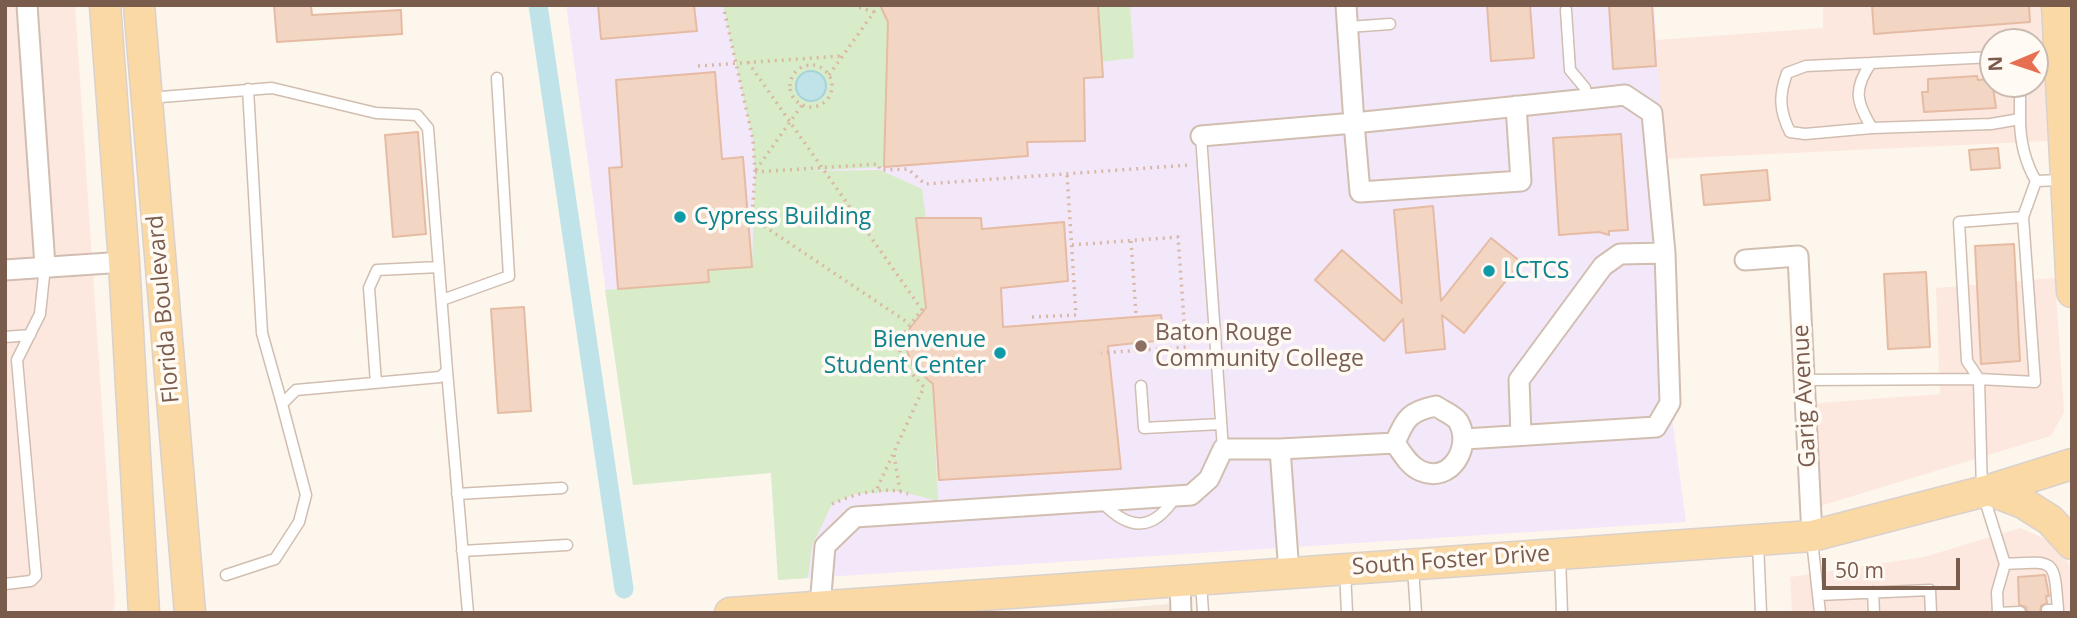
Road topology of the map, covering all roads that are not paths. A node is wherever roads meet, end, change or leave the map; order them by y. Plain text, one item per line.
1 (27, 5) edge
2 (106, 5) edge
3 (139, 5) edge
4 (1346, 5) edge
5 (2057, 5) edge
6 (1566, 10) dead end
7 (1390, 24) dead end
8 (1348, 27) junction
9 (2049, 43) edge
10 (1979, 58) edge
11 (1871, 63) junction
12 (497, 78) dead end
13 (248, 89) junction
14 (146, 98) junction
15 (2020, 98) edge
16 (2048, 98) edge
17 (1587, 99) junction
18 (1516, 106) junction
19 (2020, 119) junction
20 (1354, 123) junction
21 (1872, 128) junction
22 (1201, 136) joint
23 (2051, 180) junction
24 (2023, 217) junction
25 (1665, 253) junction
26 (1745, 260) dead end
27 (124, 262) junction
28 (45, 266) junction
29 (439, 267) junction
30 (5, 270) edge
31 (2072, 292) edge
32 (442, 300) junction
33 (30, 335) junction
34 (5, 337) edge
35 (12, 368) edge
36 (447, 371) junction
37 (1979, 379) junction
38 (1804, 380) junction
39 (376, 383) junction
40 (1141, 386) dead end
41 (282, 404) junction
42 (1221, 424) junction
43 (1521, 435) junction
44 (1465, 439) junction
45 (1395, 443) junction
46 (1223, 449) junction
47 (1280, 449) junction
48 (26, 462) junction
49 (14, 464) dead end
50 (2072, 464) edge
51 (562, 488) dead end
52 (1986, 491) junction
53 (457, 494) junction
54 (32, 533) junction
55 (21, 534) dead end
56 (1812, 536) junction
57 (1758, 539) junction
58 (2072, 544) edge
59 (567, 545) dead end
60 (462, 551) junction
61 (1560, 553) junction
62 (1413, 564) junction
63 (2005, 564) junction
64 (1344, 569) junction
65 (1289, 573) junction
66 (226, 575) dead end
67 (1190, 579) junction
68 (5, 584) edge
69 (1873, 592) junction
70 (1819, 595) junction
71 (820, 606) junction
72 (921, 606) edge
73 (2072, 609) edge
74 (2054, 611) edge
75 (2020, 612) edge
76 (144, 613) edge
77 (190, 613) edge
78 (468, 613) edge
79 (730, 613) edge
80 (1181, 613) edge
81 (1203, 613) edge
82 (1347, 613) edge
83 (1416, 613) edge
84 (1562, 613) edge
85 (1761, 613) edge
86 (1820, 613) edge
87 (1874, 613) edge
88 (1931, 613) edge
89 (1998, 613) edge

1 - 28 street
2 - 27 main road, Florida Boulevard
3 - 14 main road, Florida Boulevard
4 - 8 street
5 - 9 main road
6 - 17 lane
7 - 8 lane
8 - 20 street
10 - 11 lane
11 - 21 lane
11 - 21 lane
12 - 32 lane
13 - 14 lane
13 - 29 lane
13 - 41 lane
14 - 77 main road, Florida Boulevard
15 - 19 lane
16 - 23 main road
17 - 18 street
17 - 25 street
18 - 20 street
18 - 20 street
19 - 21 lane
19 - 23 lane
20 - 22 street
22 - 42 lane
23 - 24 lane
23 - 31 main road
24 - 37 lane
24 - 37 lane
25 - 43 street
25 - 43 street
26 - 38 street, Garig Avenue
27 - 28 street
27 - 76 main road, Florida Boulevard
28 - 30 street
28 - 33 lane
29 - 32 lane
29 - 39 lane
32 - 36 lane
33 - 34 lane
33 - 35 lane
35 - 48 lane
36 - 39 lane
36 - 53 lane
37 - 38 lane
37 - 52 lane
38 - 56 street, Garig Avenue
39 - 41 lane
40 - 42 lane
41 - 66 lane
42 - 46 lane
43 - 44 street
44 - 45 street
44 - 45 street
45 - 47 street
46 - 47 street
46 - 71 street
47 - 65 street
48 - 49 lane
48 - 54 lane
50 - 52 main road, South Foster Drive
51 - 53 lane
52 - 56 main road, South Foster Drive
52 - 58 main road
52 - 63 lane
53 - 60 lane
54 - 55 lane
54 - 68 lane
56 - 57 main road, South Foster Drive
56 - 70 lane
57 - 61 main road, South Foster Drive
57 - 85 lane
59 - 60 lane
60 - 78 lane
61 - 62 main road, South Foster Drive
61 - 84 lane
62 - 64 main road, South Foster Drive
62 - 83 lane
63 - 74 lane
63 - 89 lane
64 - 65 main road, South Foster Drive
64 - 82 lane
65 - 67 main road, South Foster Drive
67 - 72 main road, South Foster Drive
67 - 80 street
67 - 81 lane
69 - 70 lane
69 - 87 lane
69 - 88 lane
70 - 86 lane
71 - 72 main road, South Foster Drive
71 - 79 main road, South Foster Drive
73 - 74 lane
75 - 89 lane

